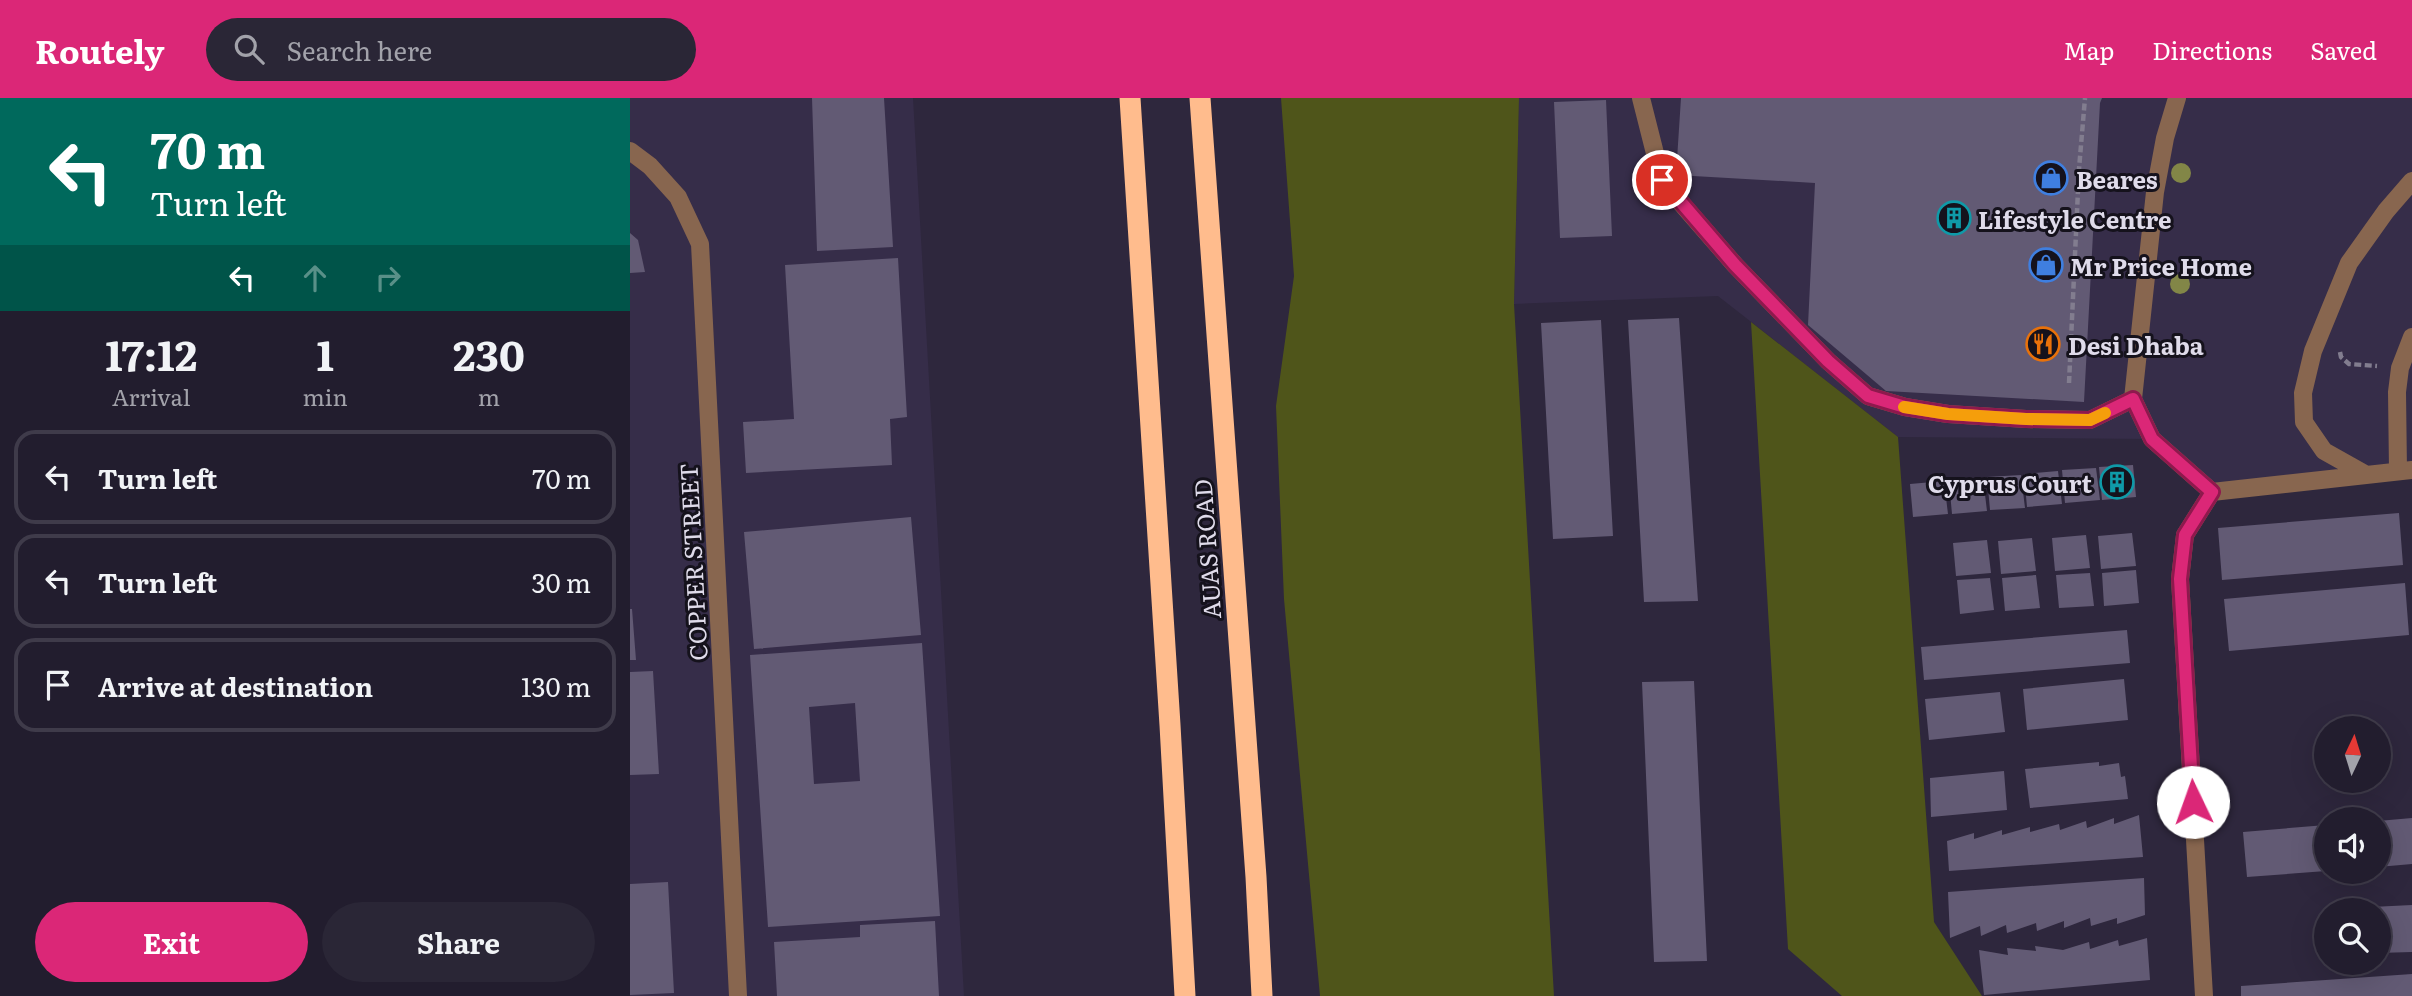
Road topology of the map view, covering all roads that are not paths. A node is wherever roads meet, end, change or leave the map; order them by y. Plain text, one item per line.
1 (1130, 98) edge
2 (1200, 98) edge
3 (1641, 98) edge
4 (2176, 98) edge
5 (630, 151) edge
6 (2412, 181) edge
7 (2412, 337) edge
8 (2133, 399) junction
9 (2405, 471) edge
10 (2365, 474) junction
11 (2212, 492) junction
12 (738, 996) edge
13 (1185, 996) edge
14 (1262, 996) edge
15 (2204, 996) edge

1 - 13 highway, AUAS ROAD
2 - 14 highway, AUAS ROAD
3 - 8 street
4 - 8 street
5 - 12 street, COPPER STREET
6 - 10 street
7 - 9 street
8 - 11 street
9 - 10 street
10 - 11 street
11 - 15 street

